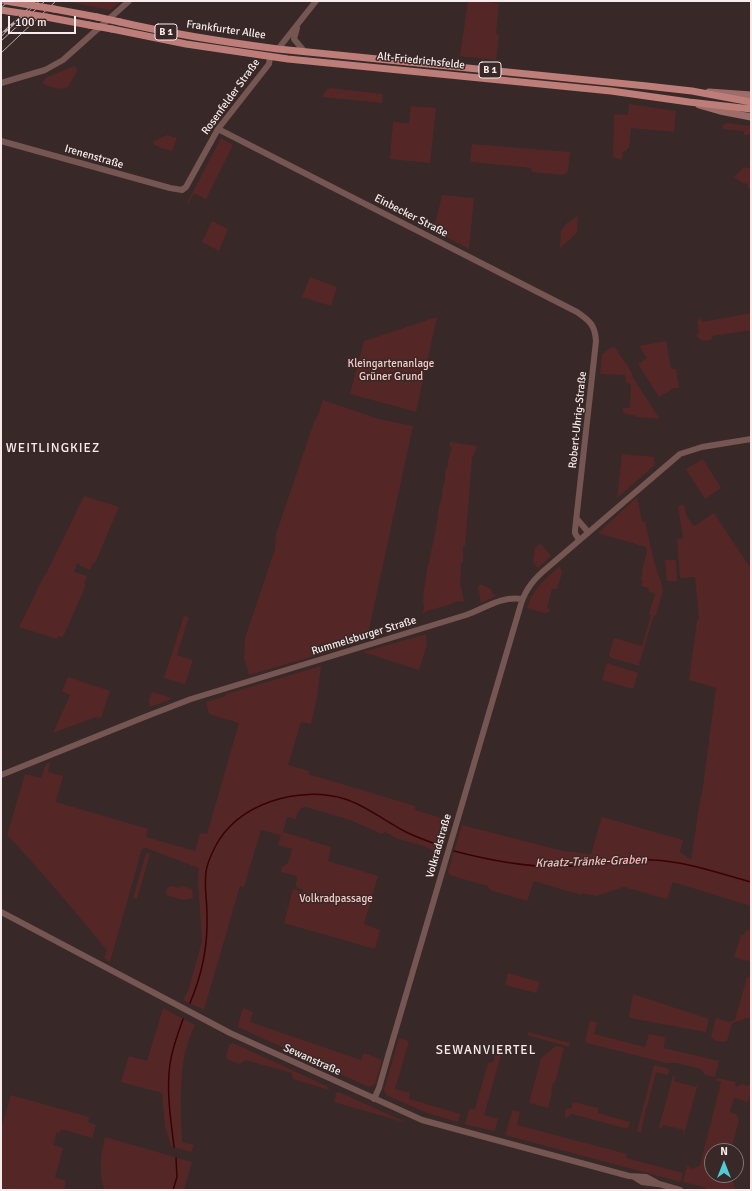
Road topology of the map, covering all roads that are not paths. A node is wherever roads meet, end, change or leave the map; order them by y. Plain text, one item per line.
1 (6, 1) edge
2 (129, 1) edge
3 (316, 1) edge
4 (1, 10) edge
5 (298, 24) junction
6 (278, 49) junction
7 (304, 51) junction
8 (270, 56) junction
9 (1, 83) edge
10 (692, 91) junction
11 (751, 95) edge
12 (689, 102) junction
13 (751, 102) edge
14 (751, 109) edge
15 (751, 117) edge
16 (218, 128) junction
17 (1, 141) edge
18 (182, 190) joint
19 (592, 325) joint
20 (751, 439) edge
21 (577, 519) junction
22 (588, 532) junction
23 (579, 540) junction
24 (522, 599) junction
25 (1, 776) edge
26 (1, 912) edge
27 (374, 1099) junction
28 (680, 1190) edge

1 - 6 main road, Frankfurter Allee / B 1, bridge
2 - 9 street
3 - 5 street
4 - 8 main road, Frankfurter Allee / B 1, bridge
5 - 6 street
5 - 7 street
6 - 7 main road, Alt-Friedrichsfelde / B 1
7 - 10 main road, Alt-Friedrichsfelde / B 1
8 - 12 main road, Alt-Friedrichsfelde / B 1
8 - 16 street, Rosenfelder Straße
10 - 11 main road, Alt-Friedrichsfelde
10 - 13 main road, Alt-Friedrichsfelde / B 1
12 - 14 main road, Alt-Friedrichsfelde / B 1
12 - 15 main road, Alt-Friedrichsfelde
16 - 18 street, Rosenfelder Straße
16 - 19 street, Einbecker Straße
17 - 18 street, Irenenstraße
19 - 21 street, Robert-Uhrig-Straße
20 - 22 street
21 - 22 street
21 - 23 street, Robert-Uhrig-Straße
22 - 23 street
23 - 24 street
24 - 25 street, Rummelsburger Straße
24 - 27 street, Volkradstraße
26 - 27 street, Sewanstraße
27 - 28 street, Sewanstraße

